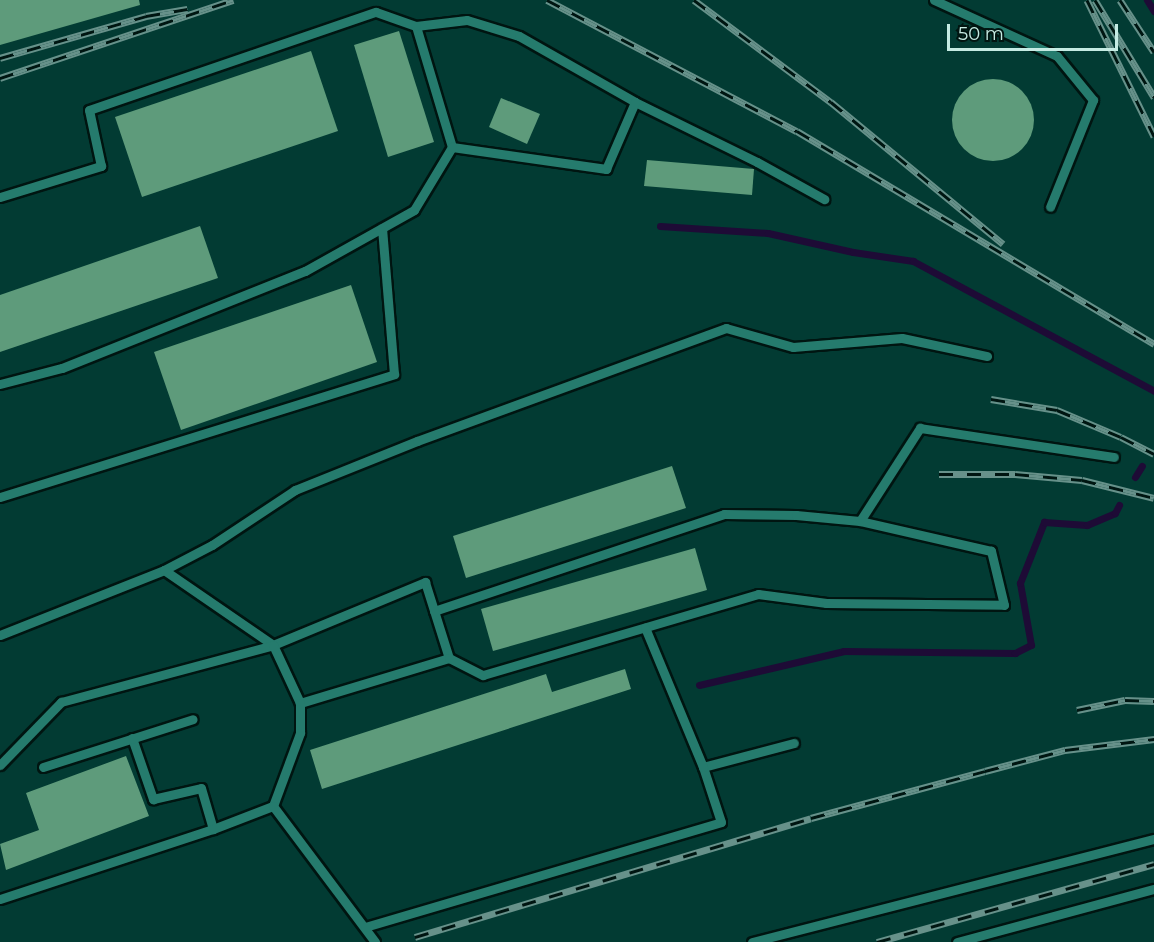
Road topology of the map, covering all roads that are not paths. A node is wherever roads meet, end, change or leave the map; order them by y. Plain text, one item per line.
1 (934, 0) edge
2 (416, 26) junction
3 (635, 102) junction
4 (452, 147) junction
5 (0, 197) edge
6 (824, 199) dead end
7 (1050, 207) dead end
8 (382, 228) junction
9 (987, 356) dead end
10 (0, 384) edge
11 (1114, 457) dead end
12 (0, 496) edge
13 (860, 520) junction
14 (164, 570) junction
15 (434, 611) junction
16 (645, 628) junction
17 (0, 635) edge
18 (273, 645) junction
19 (449, 658) junction
20 (300, 703) junction
21 (193, 719) dead end
22 (132, 738) junction
23 (794, 743) dead end
24 (0, 765) edge
25 (43, 767) dead end
26 (703, 767) junction
27 (273, 806) junction
28 (213, 829) junction
29 (1154, 839) edge
30 (1154, 889) edge
31 (0, 898) edge
32 (365, 927) junction
33 (375, 942) edge
34 (752, 942) edge
35 (957, 942) edge

1 - 7 lane
2 - 3 lane
2 - 4 lane
2 - 5 lane
3 - 4 lane
3 - 6 lane
4 - 8 lane
8 - 10 lane
8 - 12 lane
9 - 14 lane
11 - 13 lane
13 - 15 lane
13 - 16 lane
14 - 17 lane
14 - 18 lane
15 - 18 lane
15 - 19 lane
16 - 19 lane
16 - 26 lane
18 - 20 lane
18 - 24 lane
19 - 20 lane
20 - 27 lane
21 - 22 lane
22 - 25 lane
22 - 28 lane
23 - 26 lane
26 - 32 lane
27 - 28 lane
27 - 32 lane
28 - 31 lane
29 - 34 lane
30 - 35 lane
32 - 33 lane

